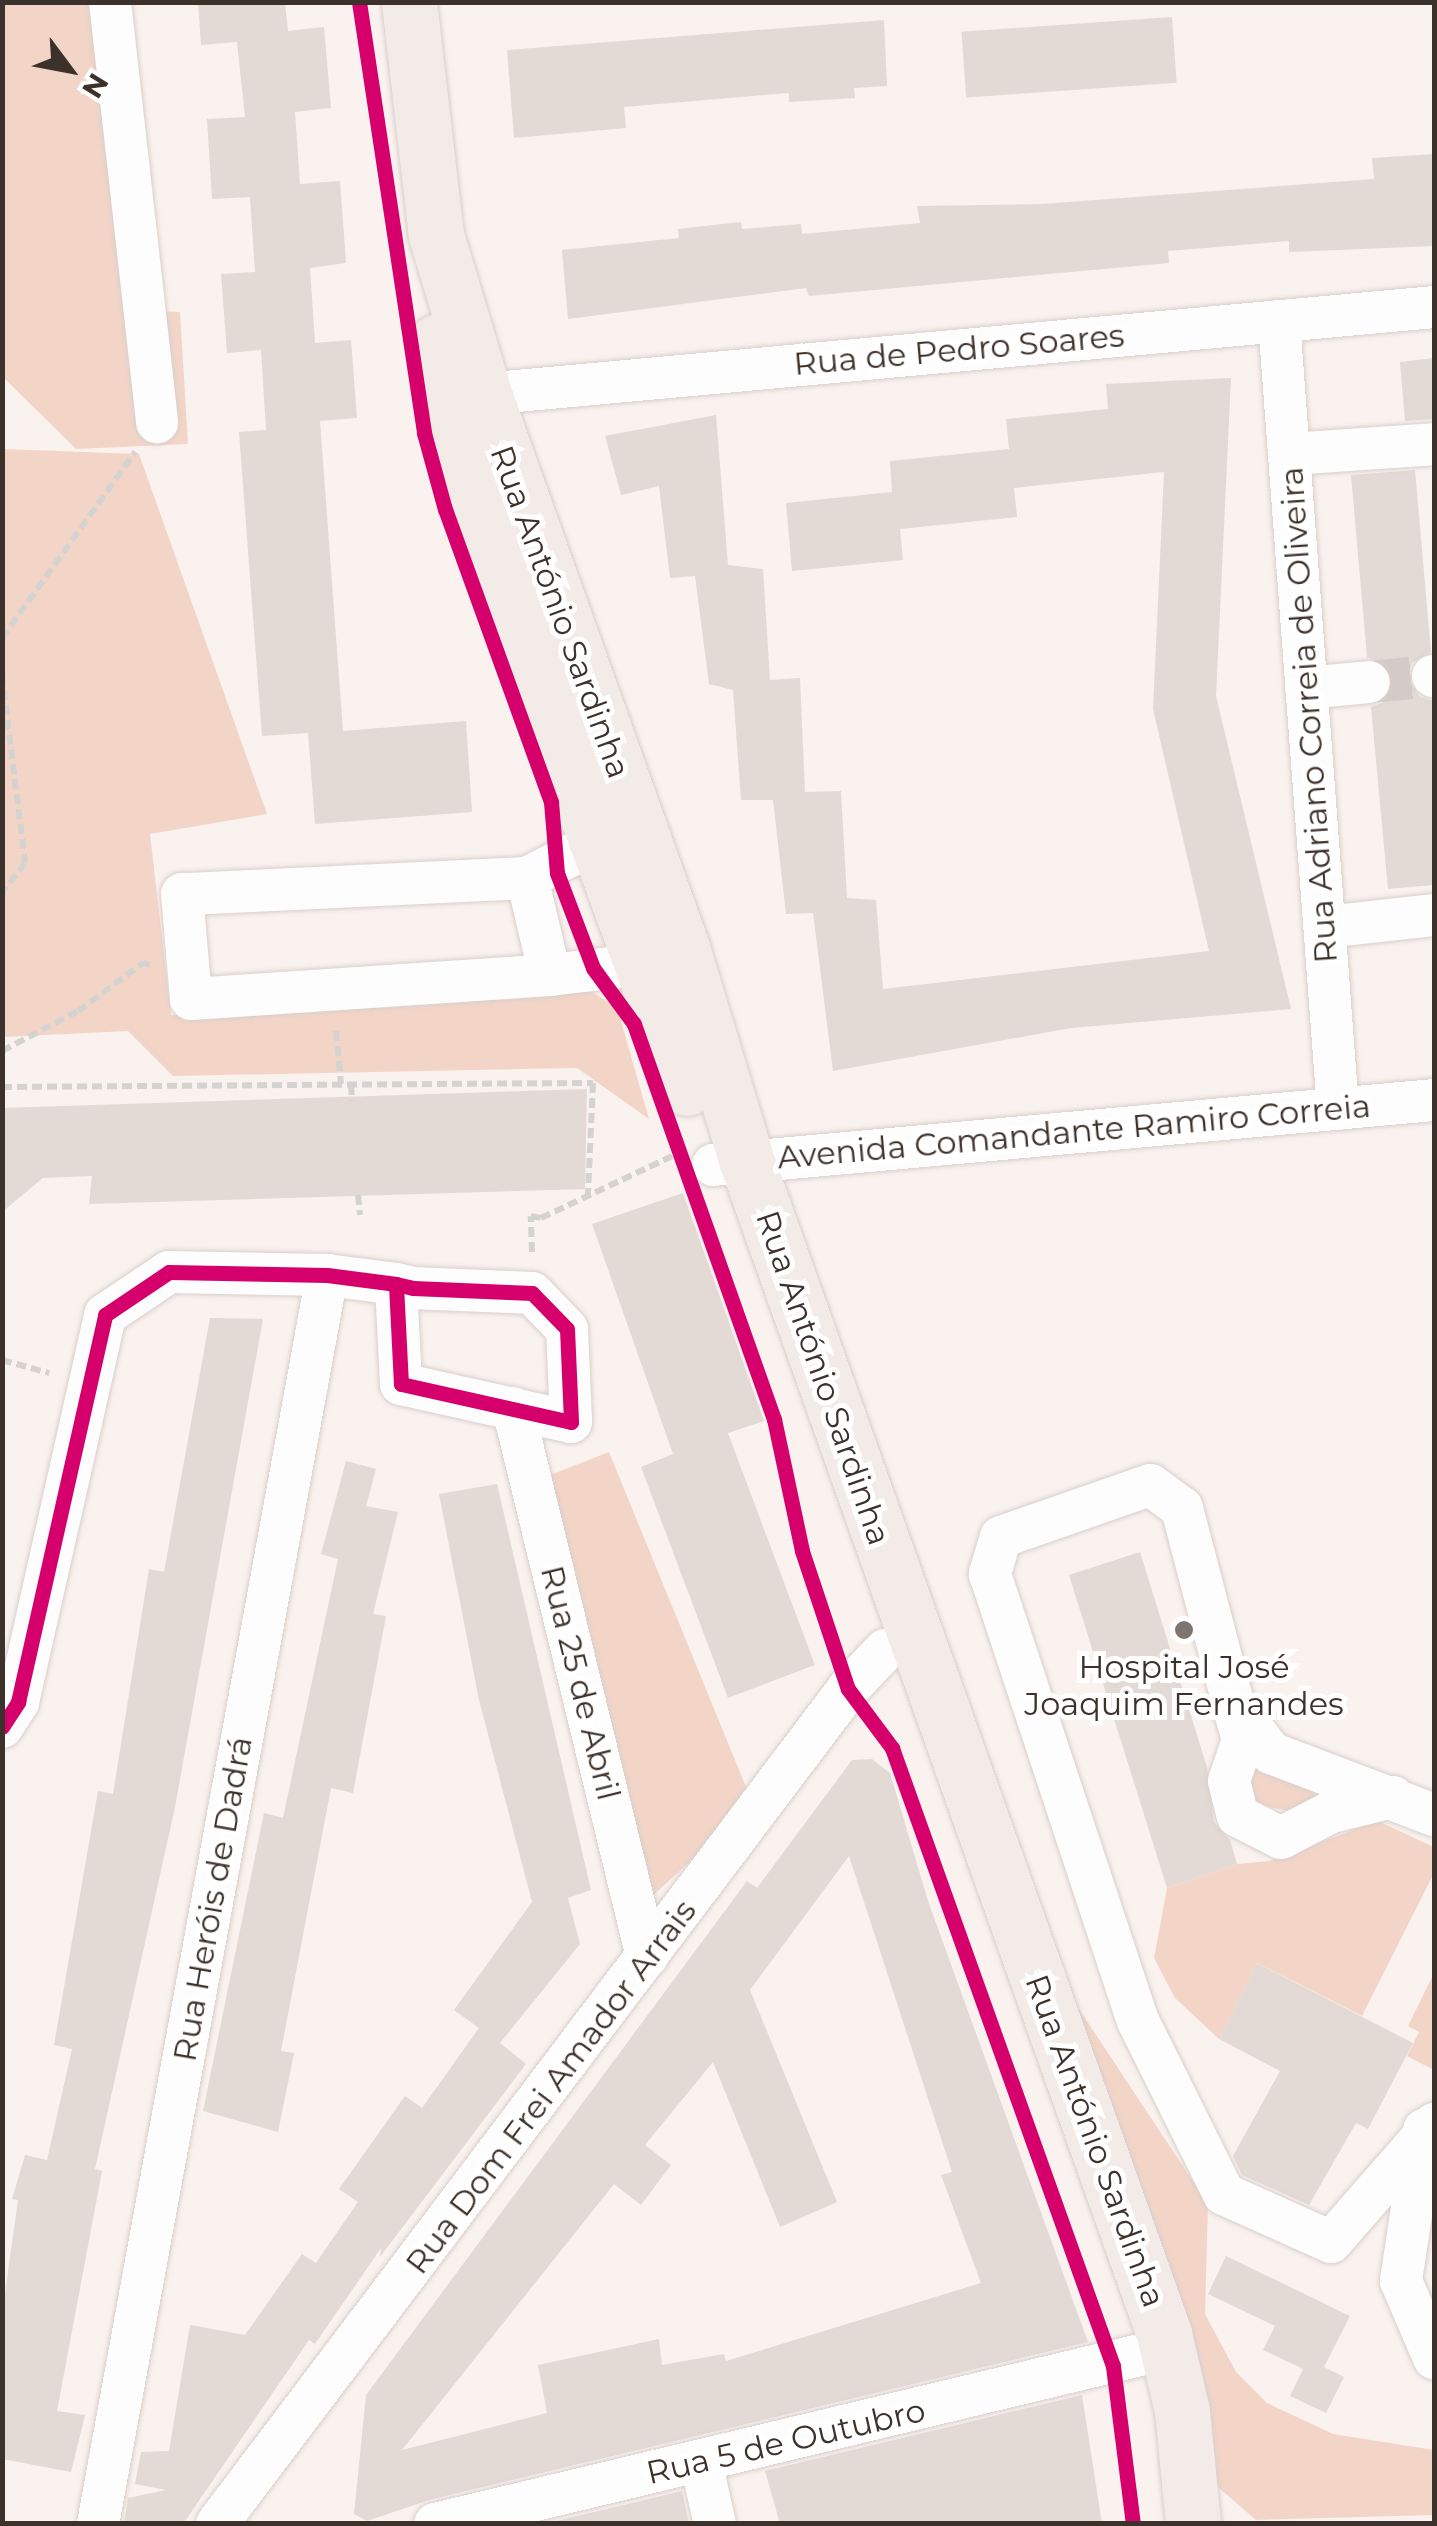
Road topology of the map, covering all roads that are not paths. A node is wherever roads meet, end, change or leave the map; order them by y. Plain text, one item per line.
1 (110, 2) edge
2 (409, 2) edge
3 (436, 235) junction
4 (1434, 307) edge
5 (1279, 321) junction
6 (484, 394) junction
7 (156, 422) road end
8 (1434, 444) edge
9 (456, 449) junction
10 (1289, 454) junction
11 (1369, 682) tunnel mouth
12 (1306, 688) junction
13 (597, 842) junction
14 (528, 878) junction
15 (1434, 915) edge
16 (1325, 926) junction
17 (643, 964) junction
18 (550, 975) junction
19 (1434, 1100) edge
20 (1338, 1108) junction
21 (700, 1156) junction
22 (326, 1275) junction
23 (396, 1284) junction
24 (513, 1408) junction
25 (885, 1650) junction
26 (1233, 1703) junction
27 (2, 1726) edge
28 (1393, 1796) junction
29 (1434, 1815) edge
30 (647, 1957) junction
31 (1429, 2127) edge
32 (1424, 2212) edge
33 (1136, 2356) junction
34 (1434, 2358) edge
35 (701, 2462) junction
36 (98, 2524) edge
37 (218, 2524) edge
38 (435, 2524) edge
39 (715, 2524) edge
40 (1160, 2524) edge
41 (1192, 2524) edge

1 - 7 street
2 - 3 main road, Rua António Sardinha
3 - 6 main road, Rua António Sardinha
3 - 9 main road, Rua António Sardinha
4 - 5 street, Rua de Pedro Soares
5 - 6 street, Rua de Pedro Soares
5 - 10 street, Rua Adriano Correia de Oliveira
6 - 9 street
6 - 21 main road, Rua António Sardinha
8 - 10 street
9 - 13 main road, Rua António Sardinha
10 - 12 street, Rua Adriano Correia de Oliveira
11 - 12 street
12 - 16 street, Rua Adriano Correia de Oliveira
13 - 14 street
13 - 17 main road, Rua António Sardinha
14 - 18 street
14 - 18 street
15 - 16 street
16 - 20 street, Rua Adriano Correia de Oliveira
17 - 18 street
17 - 21 main road, Rua António Sardinha
19 - 20 street, Avenida Comandante Ramiro Correia
20 - 21 street, Avenida Comandante Ramiro Correia
21 - 25 main road, Rua António Sardinha
21 - 41 main road, Rua António Sardinha
22 - 23 street
22 - 27 street
22 - 36 street, Rua Heróis de Dadrá
23 - 24 street
23 - 24 street
24 - 30 street, Rua 25 de Abril
25 - 30 street, Rua Dom Frei Amador Arrais
25 - 33 main road, Rua António Sardinha
26 - 28 street
26 - 28 street
26 - 31 street
28 - 29 street
30 - 37 street, Rua Dom Frei Amador Arrais
31 - 32 street
32 - 34 street
33 - 35 street, Rua 5 de Outubro
33 - 40 main road, Rua António Sardinha
35 - 38 street, Rua 5 de Outubro
35 - 39 street

